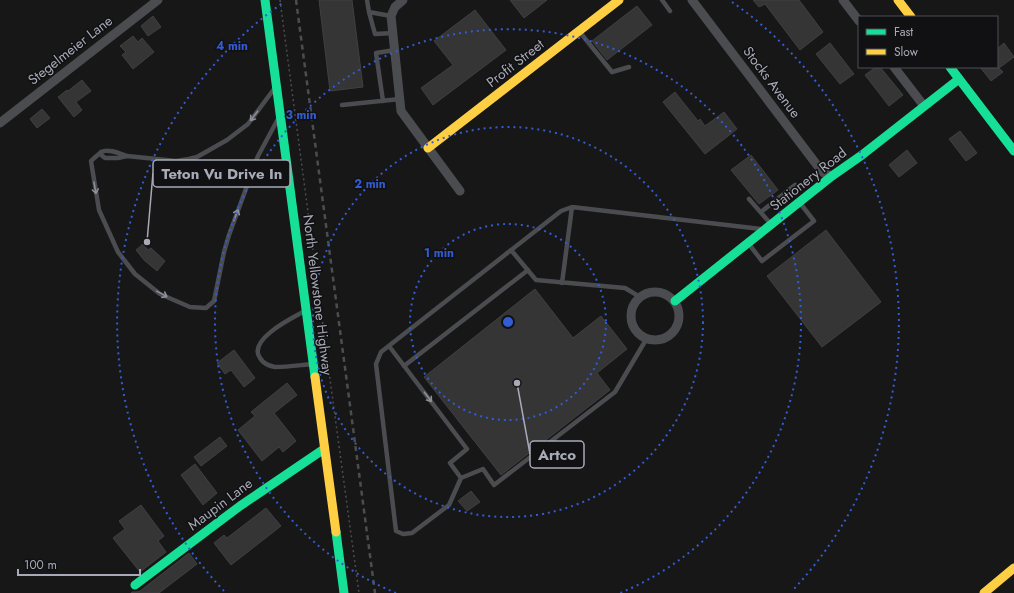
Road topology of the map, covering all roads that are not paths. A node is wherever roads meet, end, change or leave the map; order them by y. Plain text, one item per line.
1 (158, 0) edge
2 (265, 0) edge
3 (367, 0) edge
4 (403, 0) edge
5 (619, 0) edge
6 (662, 0) edge
7 (692, 0) edge
8 (843, 0) edge
9 (898, 0) edge
10 (670, 10) dead end
11 (368, 12) junction
12 (391, 16) junction
13 (910, 16) edge
14 (858, 20) edge
15 (579, 32) junction
16 (394, 33) junction
17 (395, 50) junction
18 (629, 67) dead end
19 (895, 68) edge
20 (951, 68) edge
21 (959, 79) junction
22 (277, 85) junction
23 (400, 99) junction
24 (382, 101) junction
25 (342, 105) dead end
26 (924, 106) junction
27 (281, 114) junction
28 (0, 122) edge
29 (428, 148) junction
30 (1014, 151) edge
31 (832, 176) junction
32 (795, 185) dead end
33 (460, 192) dead end
34 (750, 199) dead end
35 (800, 202) junction
36 (572, 207) junction
37 (761, 212) junction
38 (768, 227) junction
39 (748, 243) junction
40 (511, 250) junction
41 (528, 270) junction
42 (562, 283) junction
43 (640, 297) junction
44 (675, 301) junction
45 (306, 310) junction
46 (647, 338) junction
47 (389, 346) junction
48 (313, 364) junction
49 (404, 366) junction
50 (324, 449) junction
51 (461, 478) junction
52 (1014, 568) edge
53 (135, 585) dead end
54 (344, 593) edge
55 (984, 593) edge

1 - 28 street, Stegelmeier Lane
2 - 22 street, North Yellowstone Highway
3 - 11 lane
4 - 12 street
5 - 15 street, Profit Street
6 - 10 lane
7 - 31 street, Stocks Avenue
8 - 14 street
9 - 13 street
11 - 12 lane
11 - 16 lane
12 - 16 street
15 - 18 lane
15 - 29 street, Profit Street
16 - 17 street
17 - 23 street
17 - 24 lane
19 - 26 street
20 - 21 street
21 - 26 street, Stationery Road
21 - 30 street
22 - 27 street, North Yellowstone Highway
22 -> 27 lane
23 - 24 lane
23 - 29 street
24 - 25 lane
26 - 31 street, Stationery Road
27 - 45 street, North Yellowstone Highway
29 - 33 street
31 - 35 street, Stationery Road
32 - 37 lane
34 - 37 lane
35 - 38 street, Stationery Road
35 - 39 lane
36 - 38 lane
36 - 40 lane
36 - 42 lane
37 - 38 lane
38 - 39 street, Stationery Road
39 - 44 street, Stationery Road
40 - 41 lane
40 - 47 lane
41 - 42 lane
41 - 49 lane
42 - 43 lane
43 - 44 street
43 - 46 street
44 - 46 street
45 - 48 street, North Yellowstone Highway
45 - 48 lane
46 - 51 lane
47 - 49 lane
47 - 51 lane
48 - 50 street, North Yellowstone Highway
49 -> 51 lane
50 - 53 street, Maupin Lane
50 - 54 street, North Yellowstone Highway
52 - 55 street

